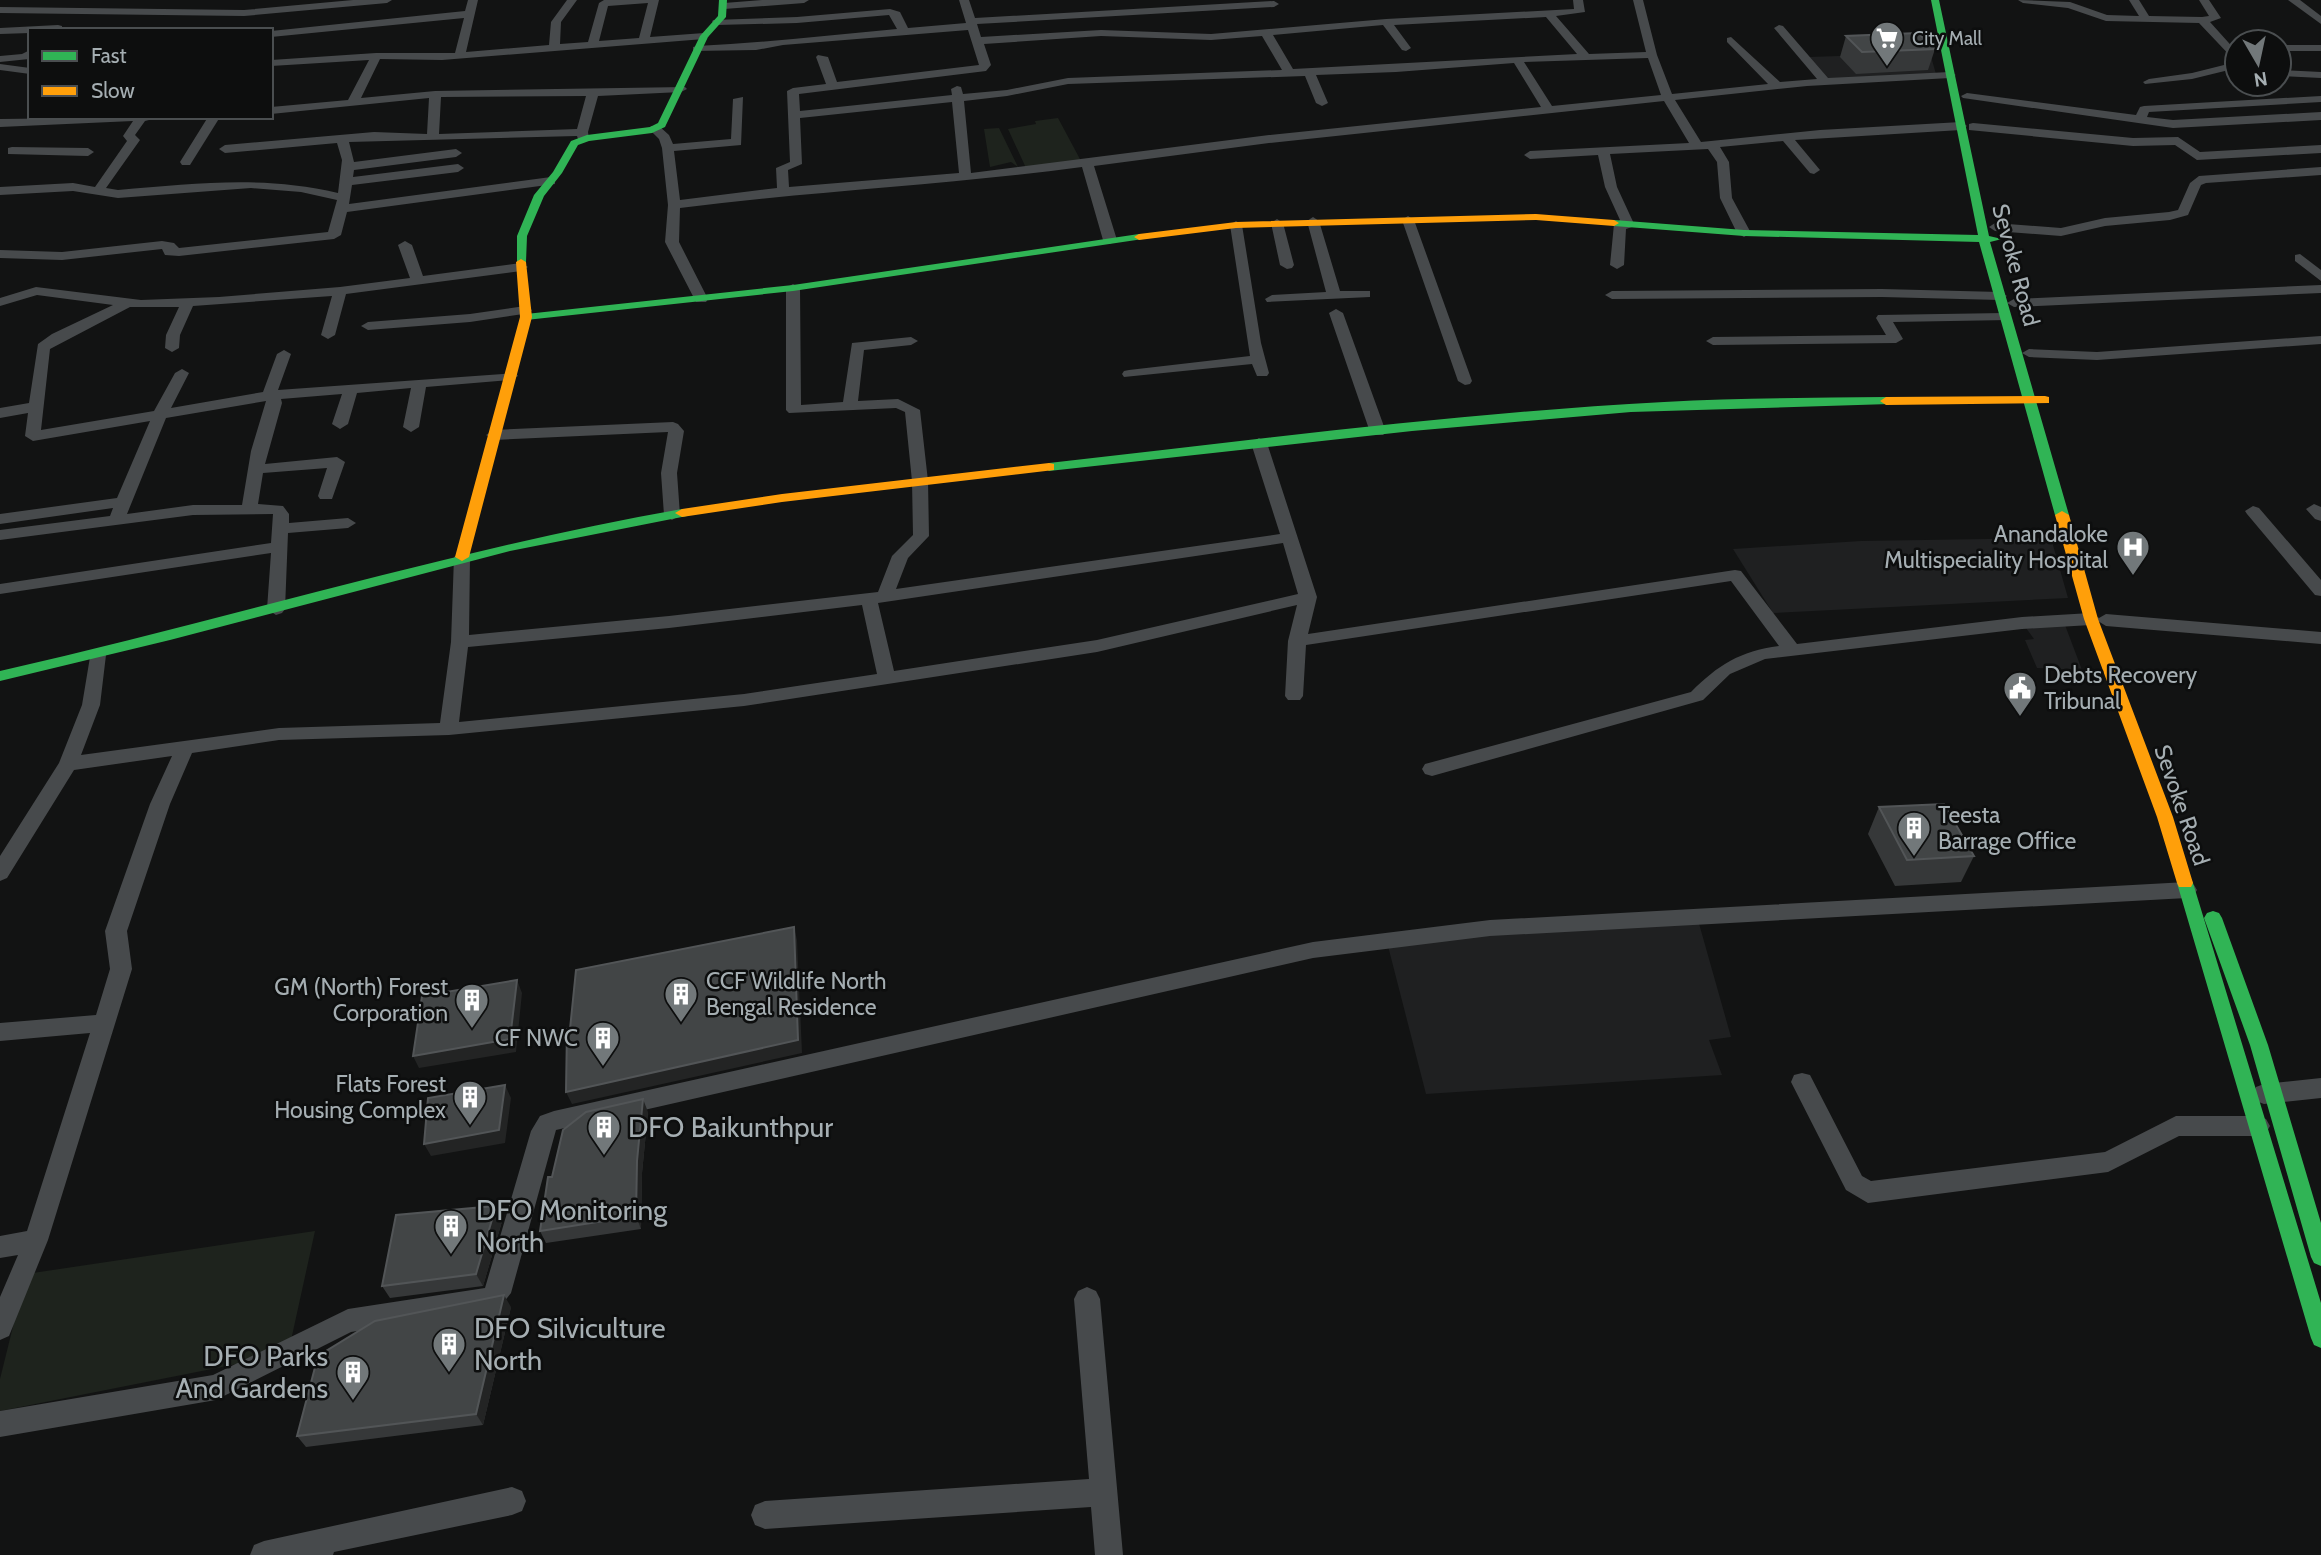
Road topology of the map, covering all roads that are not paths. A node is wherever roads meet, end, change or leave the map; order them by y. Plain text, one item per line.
1 (66, 0) edge
2 (121, 0) edge
3 (187, 0) edge
4 (249, 0) edge
5 (387, 0) edge
6 (473, 0) edge
7 (572, 0) edge
8 (647, 0) edge
9 (654, 0) edge
10 (819, 0) edge
11 (964, 0) edge
12 (1071, 0) edge
13 (1578, 0) edge
14 (1638, 0) edge
15 (1935, 0) edge
16 (1946, 0) edge
17 (2023, 0) edge
18 (2134, 0) edge
19 (2204, 0) edge
20 (2294, 0) edge
21 (619, 1) edge
22 (804, 1) edge
23 (724, 3) edge
24 (1205, 4) edge
25 (55, 9) junction
26 (0, 10) edge
27 (79, 10) junction
28 (106, 12) junction
29 (174, 13) junction
30 (239, 13) junction
31 (1079, 13) junction
32 (1280, 13) edge
33 (1548, 13) junction
34 (470, 14) junction
35 (2146, 19) junction
36 (2202, 20) junction
37 (2321, 21) edge
38 (717, 22) junction
39 (1386, 22) junction
40 (973, 23) junction
41 (58, 28) edge
42 (1779, 28) dead end
43 (28, 30) edge
44 (903, 30) junction
45 (0, 31) edge
46 (1265, 32) junction
47 (273, 34) edge
48 (2223, 38) edge
49 (644, 40) junction
50 (1731, 40) dead end
51 (977, 41) junction
52 (701, 42) junction
53 (593, 44) junction
54 (554, 47) junction
55 (1406, 48) dead end
56 (2293, 48) edge
57 (2321, 48) edge
58 (28, 55) edge
59 (460, 55) junction
60 (1652, 55) junction
61 (376, 56) junction
62 (1585, 56) junction
63 (822, 57) dead end
64 (1517, 59) junction
65 (276, 62) edge
66 (2, 68) edge
67 (2223, 68) edge
68 (28, 71) edge
69 (1289, 72) junction
70 (1309, 72) junction
71 (954, 74) junction
72 (2293, 75) edge
73 (2296, 75) junction
74 (2321, 75) edge
75 (1956, 76) junction
76 (1825, 82) junction
77 (2149, 82) dead end
78 (833, 87) junction
79 (1778, 87) junction
80 (681, 89) junction
81 (2321, 92) edge
82 (593, 93) junction
83 (435, 94) junction
84 (1967, 96) junction
85 (960, 98) junction
86 (740, 99) dead end
87 (1668, 99) junction
88 (2321, 99) edge
89 (353, 102) junction
90 (1322, 103) dead end
91 (273, 111) edge
92 (1549, 111) junction
93 (794, 115) junction
94 (2321, 116) edge
95 (88, 119) edge
96 (140, 119) edge
97 (213, 119) edge
98 (36, 120) edge
99 (2140, 120) junction
100 (0, 123) edge
101 (1967, 126) junction
102 (655, 129) junction
103 (582, 135) junction
104 (1786, 137) junction
105 (343, 138) junction
106 (433, 138) junction
107 (2133, 142) junction
108 (1712, 145) junction
109 (1697, 146) junction
110 (668, 148) junction
111 (225, 149) dead end
112 (2321, 149) edge
113 (1602, 150) junction
114 (12, 151) junction
115 (88, 152) dead end
116 (456, 153) dead end
117 (1530, 155) dead end
118 (0, 162) edge
119 (186, 162) dead end
120 (1087, 163) junction
121 (458, 168) dead end
122 (1814, 170) dead end
123 (2321, 171) edge
124 (346, 174) junction
125 (966, 177) junction
126 (551, 181) junction
127 (0, 191) edge
128 (98, 191) junction
129 (783, 191) junction
130 (342, 203) junction
131 (674, 205) junction
132 (1408, 220) junction
133 (1313, 221) junction
134 (1277, 223) junction
135 (1236, 225) junction
136 (1625, 225) junction
137 (1744, 233) junction
138 (1992, 235) junction
139 (1110, 240) junction
140 (405, 245) dead end
141 (0, 254) edge
142 (2321, 256) edge
143 (1287, 265) dead end
144 (1617, 265) dead end
145 (521, 267) junction
146 (2321, 277) edge
147 (418, 279) junction
148 (793, 288) junction
149 (2321, 289) edge
150 (341, 290) junction
151 (1365, 294) dead end
152 (1612, 295) dead end
153 (1334, 296) junction
154 (701, 299) junction
155 (1272, 299) dead end
156 (2007, 299) junction
157 (0, 302) edge
158 (127, 303) junction
159 (188, 303) junction
160 (1336, 313) dead end
161 (526, 314) junction
162 (2004, 317) junction
163 (368, 326) dead end
164 (328, 335) dead end
165 (2321, 340) edge
166 (911, 341) dead end
167 (1713, 341) dead end
168 (172, 348) dead end
169 (284, 354) dead end
170 (2029, 354) junction
171 (1260, 366) joint
172 (182, 373) dead end
173 (1129, 374) dead end
174 (510, 376) junction
175 (1465, 381) dead end
176 (419, 383) junction
177 (351, 389) junction
178 (273, 395) junction
179 (2027, 399) junction
180 (2045, 400) junction
181 (850, 406) junction
182 (35, 407) junction
183 (0, 413) edge
184 (159, 416) junction
185 (2042, 417) junction
186 (340, 424) dead end
187 (411, 427) dead end
188 (1378, 432) junction
189 (494, 435) junction
190 (1259, 443) junction
191 (257, 469) junction
192 (920, 481) junction
193 (326, 496) dead end
194 (124, 502) junction
195 (248, 508) junction
196 (2253, 511) dead end
197 (673, 515) junction
198 (117, 518) junction
199 (0, 519) edge
200 (348, 523) dead end
201 (281, 529) junction
202 (0, 535) edge
203 (1291, 537) junction
204 (279, 547) junction
205 (462, 557) junction
206 (0, 589) edge
207 (2321, 591) edge
208 (1308, 597) junction
209 (877, 598) junction
210 (276, 609) junction
211 (2098, 620) junction
212 (2321, 638) edge
213 (1297, 640) junction
214 (460, 642) junction
215 (1791, 649) junction
216 (97, 655) junction
217 (0, 676) edge
218 (887, 680) junction
219 (1294, 696) dead end
220 (449, 729) junction
221 (185, 748) junction
222 (68, 764) junction
223 (1432, 769) dead end
224 (0, 873) edge
225 (2187, 890) junction
226 (104, 1023) junction
227 (0, 1032) edge
228 (1802, 1082) dead end
229 (2321, 1088) edge
230 (2273, 1093) junction
231 (2249, 1095) junction
232 (2258, 1126) junction
233 (36, 1240) junction
234 (0, 1247) edge
235 (2321, 1257) edge
236 (1087, 1299) dead end
237 (0, 1328) edge
238 (2321, 1338) edge
239 (0, 1424) edge
240 (1103, 1492) junction
241 (512, 1501) dead end
242 (765, 1515) dead end
243 (321, 1548) edge
244 (264, 1555) edge
245 (1109, 1555) edge

1 - 25 street
2 - 28 street
3 - 29 street
4 - 30 street
5 - 30 street
6 - 34 street
7 - 54 street
8 - 21 street
9 - 49 street
10 - 22 street
11 - 40 street
12 - 31 street
13 - 33 street
14 - 60 street
15 - 75 street, Sevoke Road
16 - 75 street, Sevoke Road
17 - 35 street
18 - 35 street
19 - 36 street
20 - 37 street
21 - 53 street
22 - 23 street
23 - 38 street
24 - 31 street
24 - 32 street
25 - 26 street
25 - 27 street
27 - 28 street
27 - 41 street
28 - 29 street
29 - 30 street
31 - 40 street
32 - 39 street
32 - 46 street
33 - 39 street
33 - 62 street
34 - 47 street
34 - 59 street
35 - 36 street
36 - 48 street
38 - 44 street
38 - 52 street
39 - 55 street
40 - 44 street
40 - 51 street
42 - 76 street
43 - 45 street
44 - 52 street
46 - 51 street
46 - 69 street
49 - 52 street
49 - 53 street
50 - 79 street
51 - 71 street
52 - 80 street
53 - 54 street
54 - 59 street
56 - 57 street
58 - 66 street
59 - 61 street
60 - 62 street
60 - 87 street
61 - 65 street
61 - 89 street
62 - 64 street
63 - 78 street
64 - 70 street
64 - 92 street
66 - 68 street
67 - 77 street
69 - 70 street
69 - 85 street
70 - 90 street
71 - 78 street
71 - 85 street
72 - 73 street
73 - 74 street
73 - 81 street
75 - 76 street
75 - 84 street, Sevoke Road
75 - 101 street, Sevoke Road
76 - 79 street
78 - 93 street
79 - 87 street
80 - 82 street
80 - 102 street
82 - 83 street
82 - 103 street
83 - 89 street
83 - 106 street
84 - 99 street
84 - 101 street, Sevoke Road
85 - 93 street
85 - 125 street
86 - 110 street
87 - 92 street
87 - 109 street
88 - 99 street
89 - 91 street
92 - 120 street
93 - 129 street
94 - 99 street
95 - 98 street
96 - 128 street
97 - 119 street
98 - 100 street
98 - 114 street
99 - 107 street
101 - 104 street
101 - 107 street
101 - 138 street, Sevoke Road
102 - 103 street
102 - 110 street
103 - 106 street
103 - 126 street
104 - 108 street
104 - 122 street
105 - 106 street
105 - 111 street
105 - 124 street
107 - 112 street
108 - 109 street
108 - 137 street
109 - 113 street
110 - 131 street
113 - 117 street
113 - 136 street
114 - 115 street
114 - 118 street
116 - 124 street
120 - 125 street
120 - 139 street
121 - 124 street
123 - 138 street
124 - 130 street
125 - 129 street
126 - 130 street
126 - 145 street
127 - 128 street
128 - 130 street
129 - 131 street
130 - 141 street
131 - 154 street
132 - 133 street
132 - 136 street
132 - 175 street
133 - 134 street
133 - 153 street
134 - 135 street
134 - 143 street
135 - 139 street
135 - 171 street
136 - 137 street
136 - 144 street
137 - 138 street
138 - 156 street, Sevoke Road
139 - 148 street
140 - 147 street
142 - 146 street
145 - 147 street
145 - 161 street
147 - 150 street
148 - 154 street
148 - 181 street
149 - 156 street
150 - 159 street
150 - 164 street
151 - 153 street
152 - 156 street
153 - 155 street
154 - 161 street
156 - 162 street, Sevoke Road
156 - 170 street, Sevoke Road
157 - 158 street
158 - 159 street
158 - 182 street
159 - 168 street
160 - 188 street
161 - 163 street
161 - 174 street
162 - 167 street
162 - 179 street, Sevoke Road
165 - 170 street
166 - 181 street
169 - 178 street
170 - 180 street, Sevoke Road
171 - 173 street
172 - 184 street
174 - 176 street
174 - 189 street
176 - 177 street
176 - 187 street
177 - 178 street
177 - 186 street
178 - 184 street
178 - 191 street
179 - 180 street
179 - 185 street, Sevoke Road
179 - 188 street
180 - 185 street, Sevoke Road
181 - 192 street
182 - 183 street
182 - 184 street
184 - 194 street
185 - 211 street, Sevoke Road
188 - 190 street
189 - 197 street
189 - 205 street
190 - 192 street
190 - 203 street
191 - 193 street
191 - 195 street
192 - 197 street
192 - 209 street
194 - 198 street
194 - 199 street
195 - 198 street
195 - 201 street
196 - 207 street
197 - 205 street
198 - 202 street
200 - 201 street
201 - 204 street
203 - 208 street
203 - 209 street
204 - 206 street
204 - 210 street
205 - 210 street
205 - 214 street
208 - 213 street
208 - 218 street
209 - 214 street
209 - 218 street
210 - 216 street
211 - 212 street
211 - 215 street
211 - 225 street, Sevoke Road
211 - 230 street, Sevoke Road
213 - 215 street
213 - 219 street
214 - 220 street
215 - 223 street
216 - 217 street
216 - 222 street
218 - 220 street
220 - 221 street
221 - 222 street
221 - 226 street
222 - 224 street
225 - 231 street, Sevoke Road
225 - 239 street
226 - 227 street
226 - 233 street
228 - 232 street
229 - 230 street
230 - 231 street
230 - 235 street, Sevoke Road
231 - 232 street, Sevoke Road
232 - 238 street, Sevoke Road
233 - 234 street
233 - 237 street
236 - 240 street
240 - 242 street
240 - 245 street
241 - 243 street
243 - 244 street

